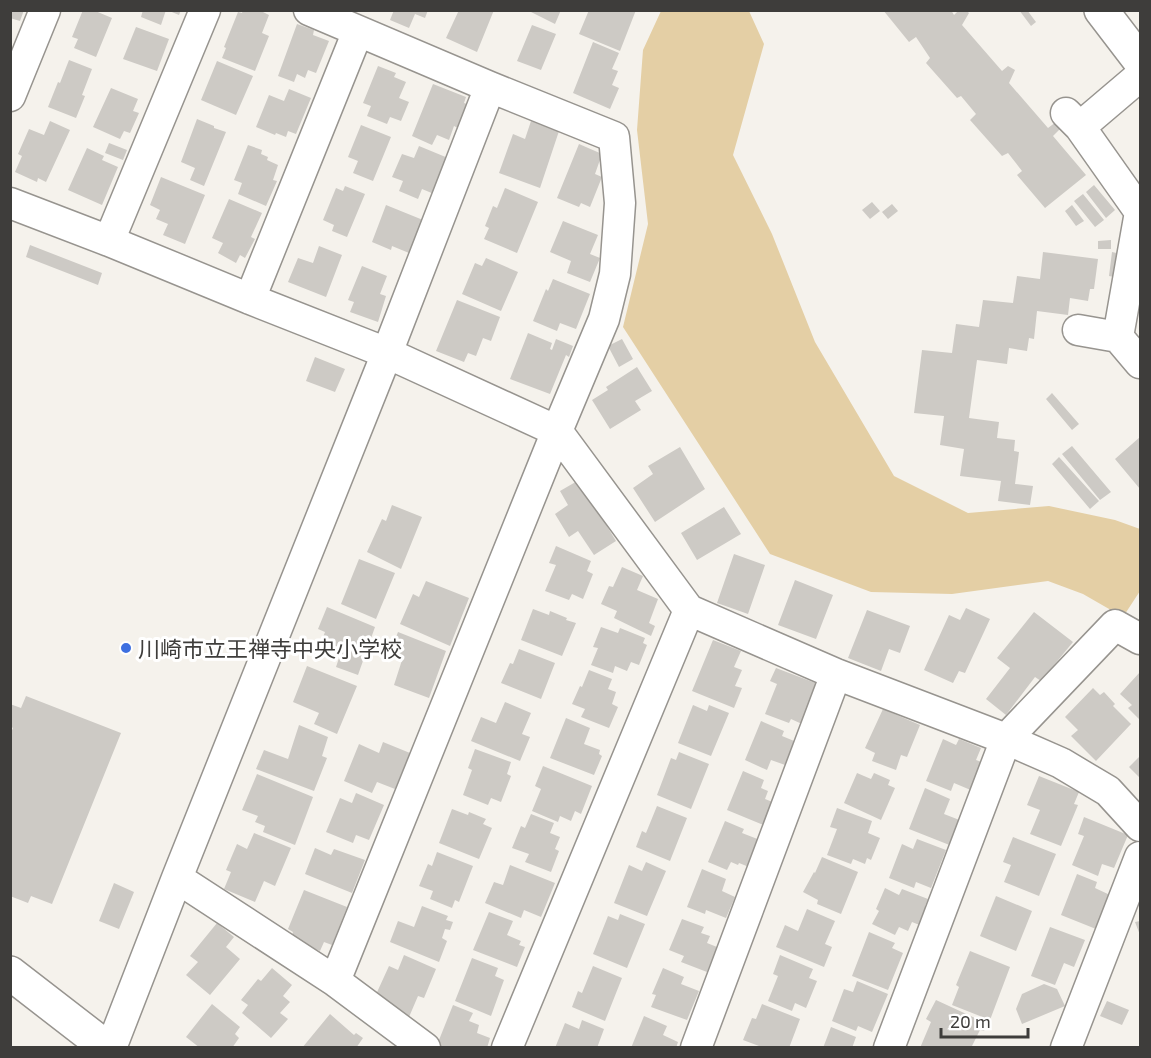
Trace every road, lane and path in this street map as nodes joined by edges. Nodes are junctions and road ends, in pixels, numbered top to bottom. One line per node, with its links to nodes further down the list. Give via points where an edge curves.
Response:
1 (45, 10): 9 (street)
2 (205, 10): 11 (street)
3 (309, 10): 5 (street)
4 (1101, 10): 6 (street)
5 (358, 31): 8 (street); 12 (street)
6 (1140, 61)
7 (1140, 76): 14 (street, via 1073,120 1140,212)
8 (490, 87): 15 (street); 17 (street, via 614,137 620,203 615,274 604,319)
9 (10, 96)
10 (10, 203): 11 (street)
11 (109, 241): 12 (street)
12 (250, 299): 15 (street)
13 (1078, 330): 14 (street)
14 (1118, 337): 16 (street)
15 (387, 353): 17 (street); 24 (street)
16 (1140, 363)
17 (557, 431): 18 (street); 26 (street)
18 (688, 610): 20 (street); 29 (street)
19 (1140, 639): 21 (street, via 1114,625)
20 (836, 674): 21 (street); 30 (street)
21 (1005, 739): 22 (street, via 1061,762 1108,791); 31 (street)
22 (1140, 826)
23 (1140, 857): 32 (street)
24 (177, 878): 26 (street); 27 (street)
25 (10, 973): 27 (street)
26 (336, 981): 28 (street)
27 (109, 1047)
28 (425, 1047)
29 (507, 1047)
30 (696, 1047)
31 (889, 1047)
32 (1066, 1047)

